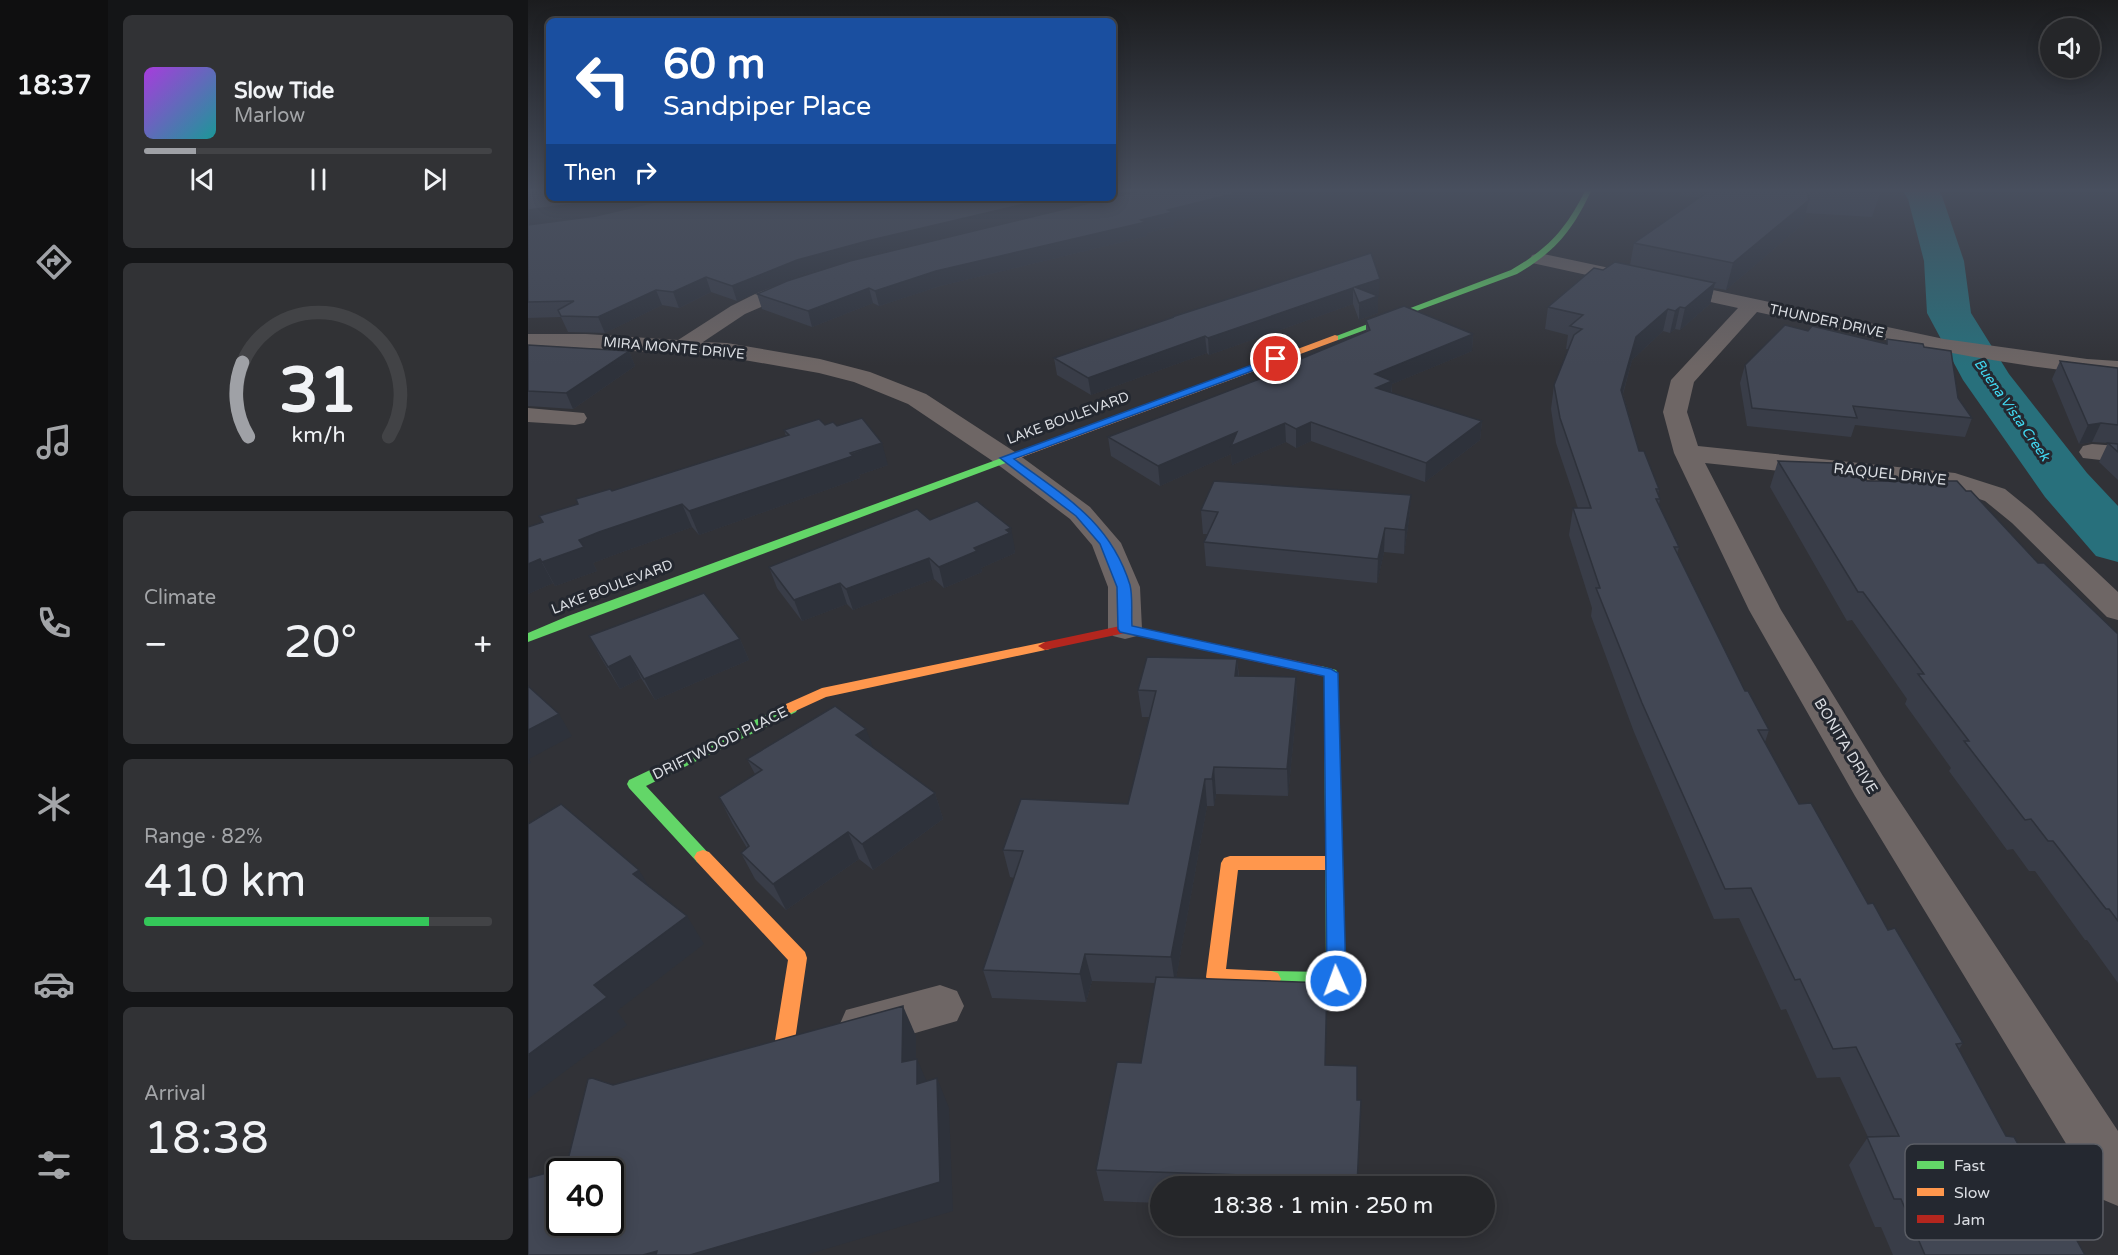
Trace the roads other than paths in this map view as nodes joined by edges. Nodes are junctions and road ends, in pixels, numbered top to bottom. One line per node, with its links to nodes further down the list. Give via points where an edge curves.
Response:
1 (1551, 250): 2 (main road, LAKE BOULEVARD)
2 (1539, 259): 4 (street, THUNDER DRIVE); 13 (main road, LAKE BOULEVARD, via 1514,272)
3 (815, 278): 6 (street, via 741,307)
4 (1752, 305): 7 (street, THUNDER DRIVE, via 1944,346); 11 (street, BONITA DRIVE, via 1683,380 1675,412)
5 (528, 342): 6 (street, MIRA MONTE DRIVE, via 586,341)
6 (682, 348): 13 (street, MIRA MONTE DRIVE, via 727,351 862,377 918,399)
7 (2118, 368)
8 (528, 415): 9 (street)
9 (575, 418)
10 (2092, 452): 12 (street)
11 (1686, 453): 14 (street, RAQUEL DRIVE, via 1912,475 1955,481 1995,495); 21 (street, BONITA DRIVE, via 1765,610 1852,757)
12 (2118, 454)
13 (1006, 458): 15 (street, MIRA MONTE DRIVE, via 1080,513 1106,543 1124,587); 16 (main road, LAKE BOULEVARD)
14 (2118, 610)
15 (1125, 629): 17 (main road, via 1331,673); 19 (main road, DRIFTWOOD PLACE, via 822,693 635,784 798,958)
16 (528, 638)
17 (1334, 863): 17 (main road, via 1230,863 1216,977 1336,981)
18 (940, 1006): 19 (street)
19 (784, 1047): 20 (street)
20 (738, 1060)
21 (2096, 1144)
22 (2103, 1155): 23 (street, BONITA DRIVE)
23 (2118, 1179)

